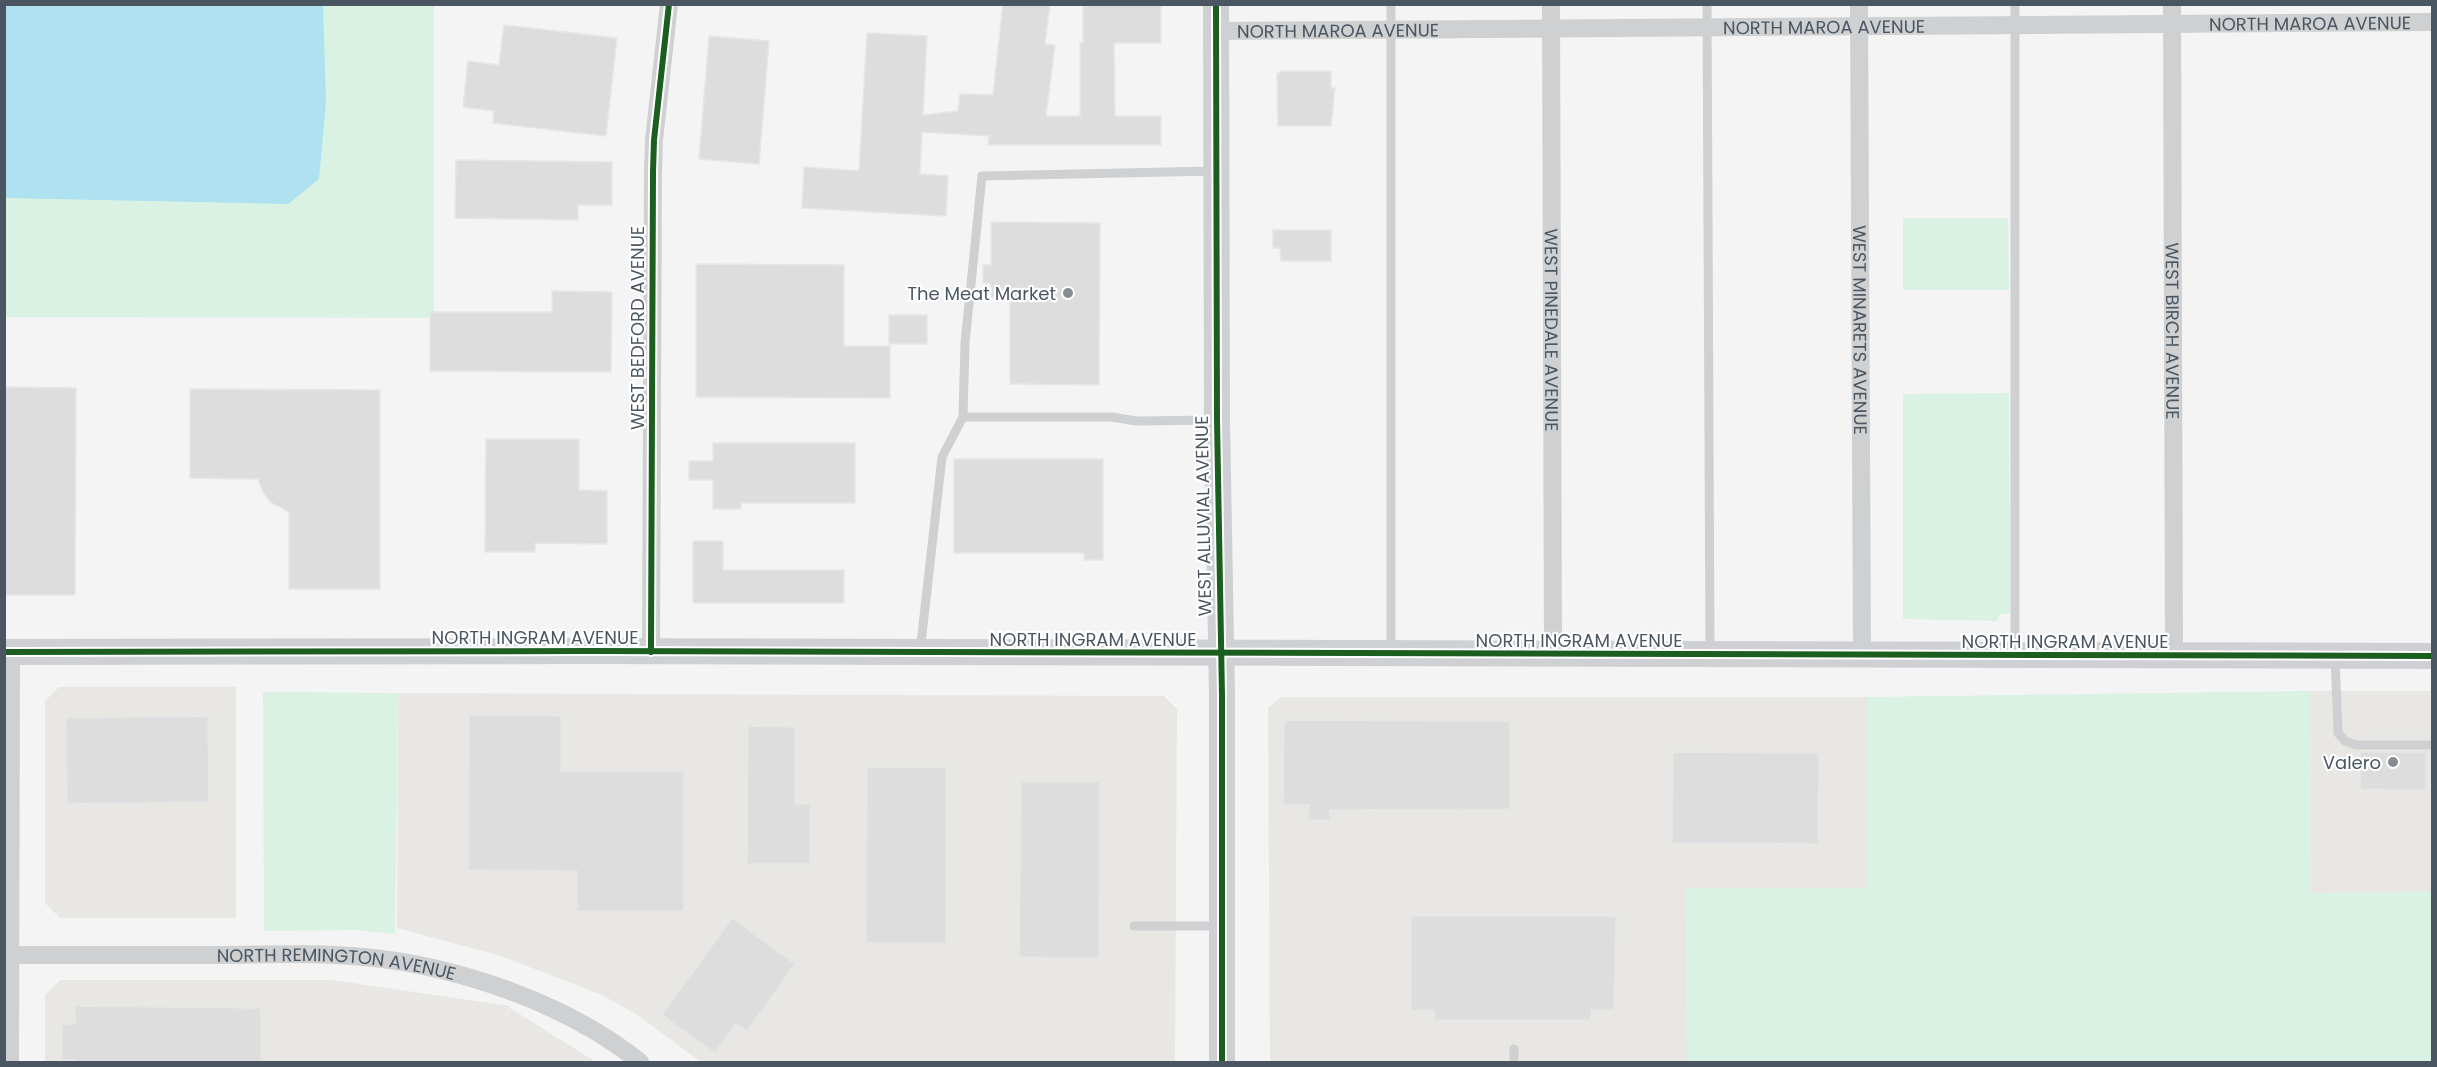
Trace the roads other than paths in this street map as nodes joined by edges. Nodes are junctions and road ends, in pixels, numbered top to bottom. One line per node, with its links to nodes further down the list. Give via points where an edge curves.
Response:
1 (669, 4): 21 (street, WEST BEDFORD AVENUE, via 653,172)
2 (1216, 4): 16 (street, WEST ALLUVIAL AVENUE)
3 (1391, 4): 15 (lane)
4 (1551, 4): 14 (street, WEST PINEDALE AVENUE)
5 (1707, 4): 13 (lane)
6 (1859, 4): 12 (street, WEST MINARETS AVENUE)
7 (2015, 4): 11 (lane)
8 (2172, 4): 10 (street, WEST BIRCH AVENUE)
9 (2433, 22): 10 (street, NORTH MAROA AVENUE)
10 (2172, 24): 11 (street, NORTH MAROA AVENUE); 30 (street, WEST BIRCH AVENUE)
11 (2015, 25): 12 (street, NORTH MAROA AVENUE); 28 (lane)
12 (1859, 26): 13 (street, NORTH MAROA AVENUE); 27 (street, WEST MINARETS AVENUE)
13 (1707, 27): 14 (street, NORTH MAROA AVENUE); 26 (lane)
14 (1551, 28): 15 (street, NORTH MAROA AVENUE); 25 (street, WEST PINEDALE AVENUE)
15 (1391, 29): 16 (street, NORTH MAROA AVENUE); 24 (lane)
16 (1216, 30): 17 (street, WEST ALLUVIAL AVENUE)
17 (1216, 171): 18 (lane, via 982,176 964,343); 19 (street, WEST ALLUVIAL AVENUE)
18 (963, 417): 19 (lane); 22 (lane, via 942,457)
19 (1217, 420): 23 (street, WEST ALLUVIAL AVENUE)
20 (8, 652): 21 (street, NORTH INGRAM AVENUE); 35 (street)
21 (651, 652): 22 (street, NORTH INGRAM AVENUE)
22 (920, 653): 23 (street, NORTH INGRAM AVENUE)
23 (1221, 655): 24 (street, NORTH INGRAM AVENUE); 34 (street, WEST ALLUVIAL AVENUE)
24 (1391, 655): 25 (street, NORTH INGRAM AVENUE)
25 (1553, 655): 26 (street, NORTH INGRAM AVENUE)
26 (1710, 655): 27 (street, NORTH INGRAM AVENUE)
27 (1862, 656): 28 (street, NORTH INGRAM AVENUE)
28 (2015, 656): 30 (street, NORTH INGRAM AVENUE)
29 (2433, 656): 31 (street, NORTH INGRAM AVENUE)
30 (2174, 657): 31 (street, NORTH INGRAM AVENUE)
31 (2335, 657): 32 (lane, via 2338,733 2345,741 2356,745)
32 (2433, 745)
33 (1134, 926): 34 (lane)
34 (1222, 926): 39 (street, WEST ALLUVIAL AVENUE)
35 (11, 955): 37 (street); 38 (street, NORTH REMINGTON AVENUE, via 330,955 404,962 523,997 597,1033)
36 (1514, 1049): 40 (lane)
37 (10, 1062)
38 (640, 1062)
39 (1222, 1062)
40 (1514, 1062)

